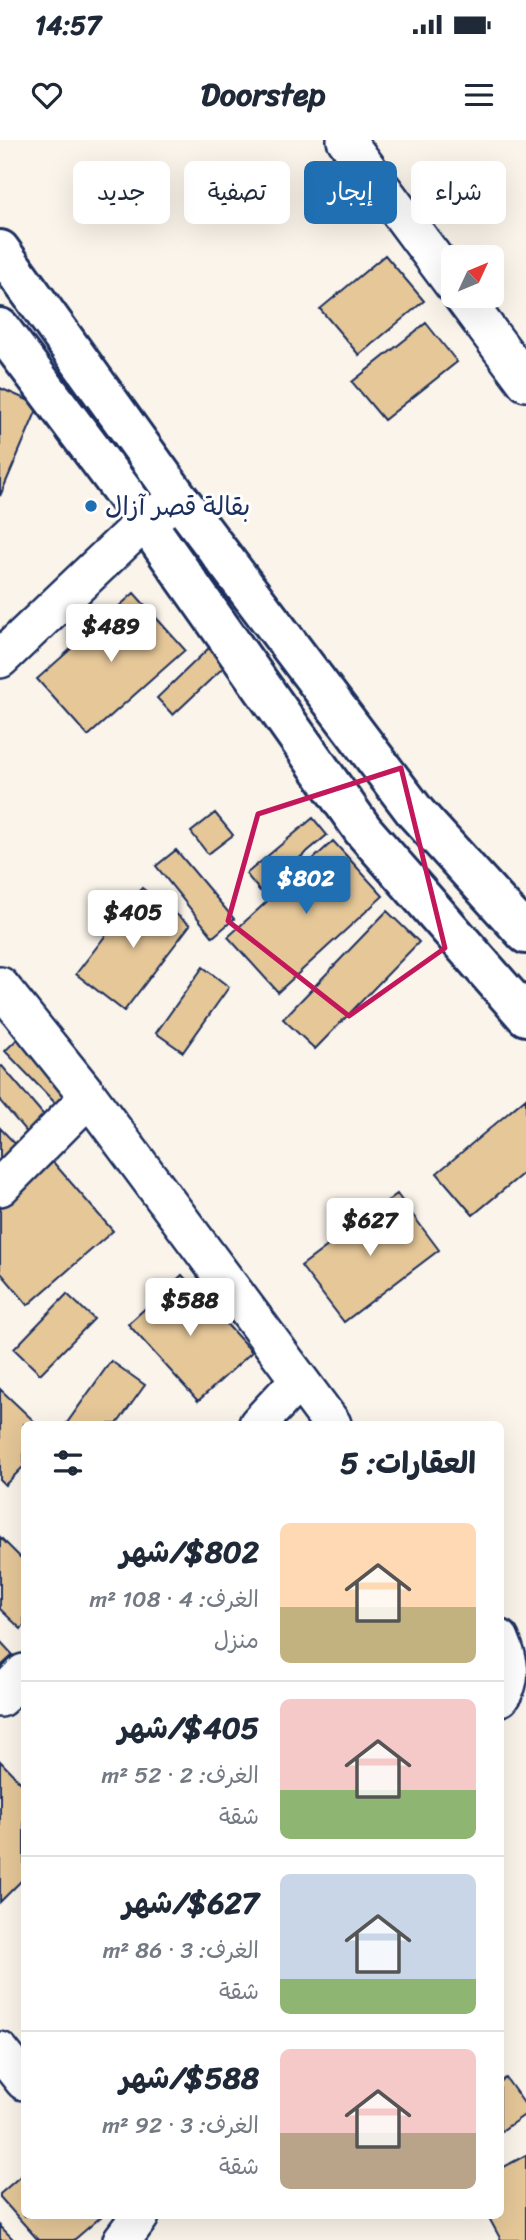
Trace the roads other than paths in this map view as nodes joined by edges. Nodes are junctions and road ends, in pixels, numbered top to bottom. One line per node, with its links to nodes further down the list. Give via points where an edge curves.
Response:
1 (346, 140): 3 (street)
2 (0, 250): 7 (street)
3 (441, 268)
4 (471, 308): 6 (street)
5 (0, 328): 8 (street)
6 (526, 382)
7 (179, 499): 8 (street); 10 (street, via 416,813)
8 (145, 521): 9 (street); 12 (street, via 363,830)
9 (0, 659)
10 (526, 934)
11 (0, 986): 13 (street)
12 (526, 1016)
13 (89, 1097): 14 (street); 15 (street)
14 (0, 1187)
15 (299, 1380): 16 (street); 17 (street)
16 (261, 1421)
17 (330, 1421)
18 (504, 1649): 20 (street, via 509,1686)
19 (21, 1676): 21 (street)
20 (504, 1693)
21 (0, 1698)
22 (0, 2051): 23 (street)
23 (21, 2077)

